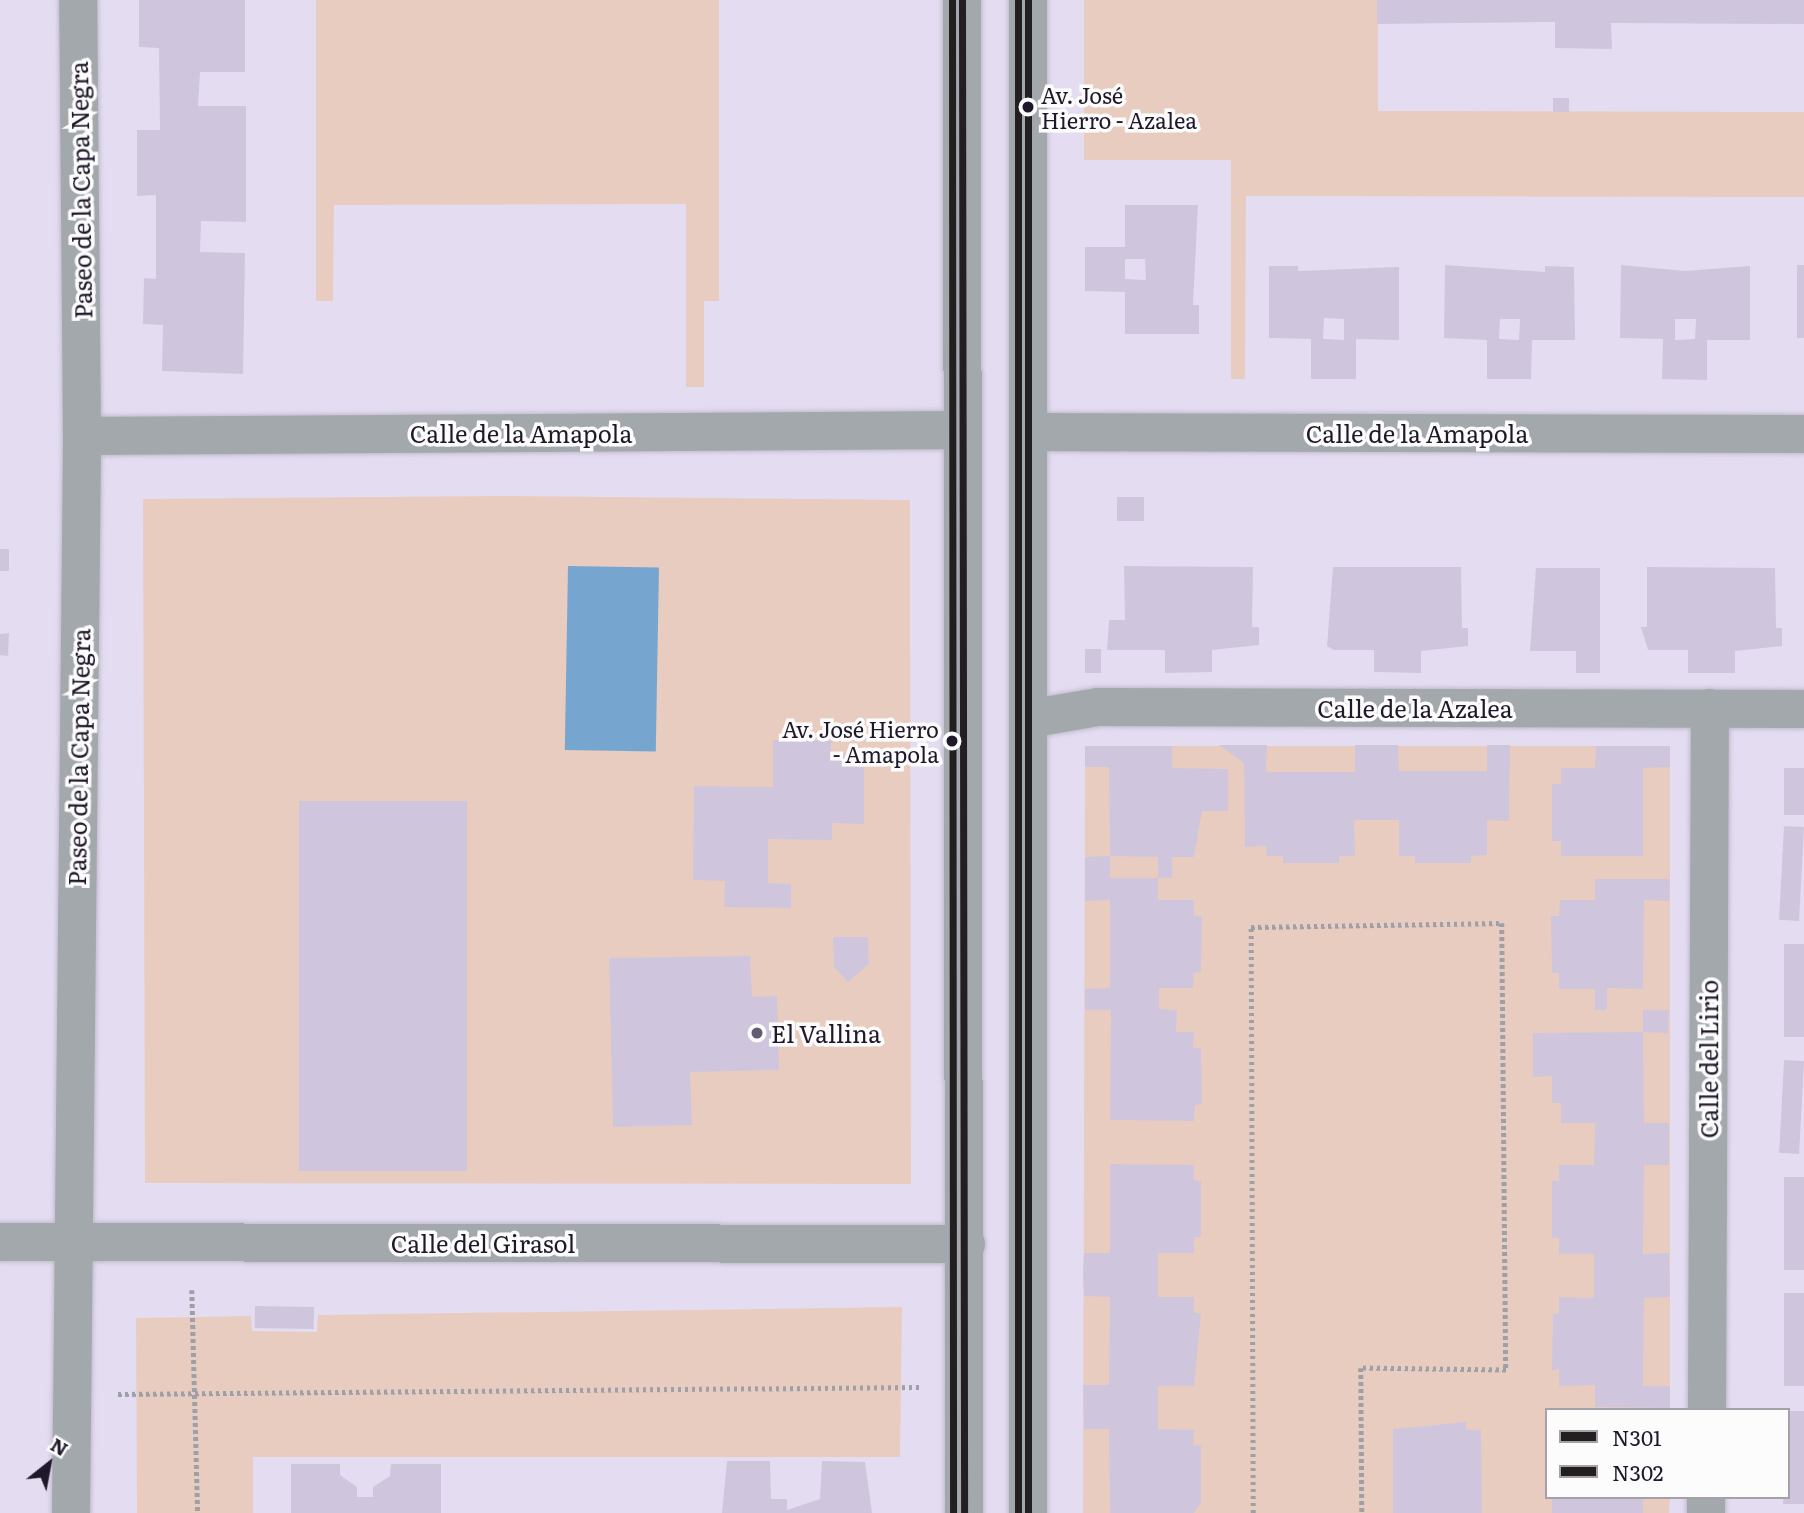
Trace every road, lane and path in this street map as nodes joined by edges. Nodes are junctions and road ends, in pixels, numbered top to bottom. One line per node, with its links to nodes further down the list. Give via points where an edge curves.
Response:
1 (78, 0): 7 (street, Paseo de la Capa Negra)
2 (962, 0): 4 (street)
3 (1028, 0): 5 (street)
4 (960, 430): 7 (street, Calle de la Amapola); 13 (street)
5 (1031, 432): 6 (street, Calle de la Amapola); 10 (street)
6 (1804, 434)
7 (82, 436): 11 (street, Paseo de la Capa Negra)
8 (1710, 708): 9 (street, Calle de la Azalea); 10 (street, Calle de la Azalea, via 1098,707); 18 (street, Calle del Lirio)
9 (1804, 709)
10 (1028, 719): 22 (street)
11 (71, 1241): 12 (street, Calle del Girasol); 13 (street, Calle del Girasol); 19 (street, Paseo de la Capa Negra)
12 (0, 1242)
13 (966, 1244): 21 (street)
14 (192, 1290): 17 (path)
15 (926, 1387): 17 (path)
16 (113, 1394): 17 (path)
17 (198, 1395): 20 (path)
18 (1707, 1408)
19 (71, 1513)
20 (198, 1513)
21 (964, 1513)
22 (1028, 1513)
23 (1253, 1513): 24 (path, via 1251,927 1502,923 1506,1370 1361,1368)
24 (1362, 1513)

